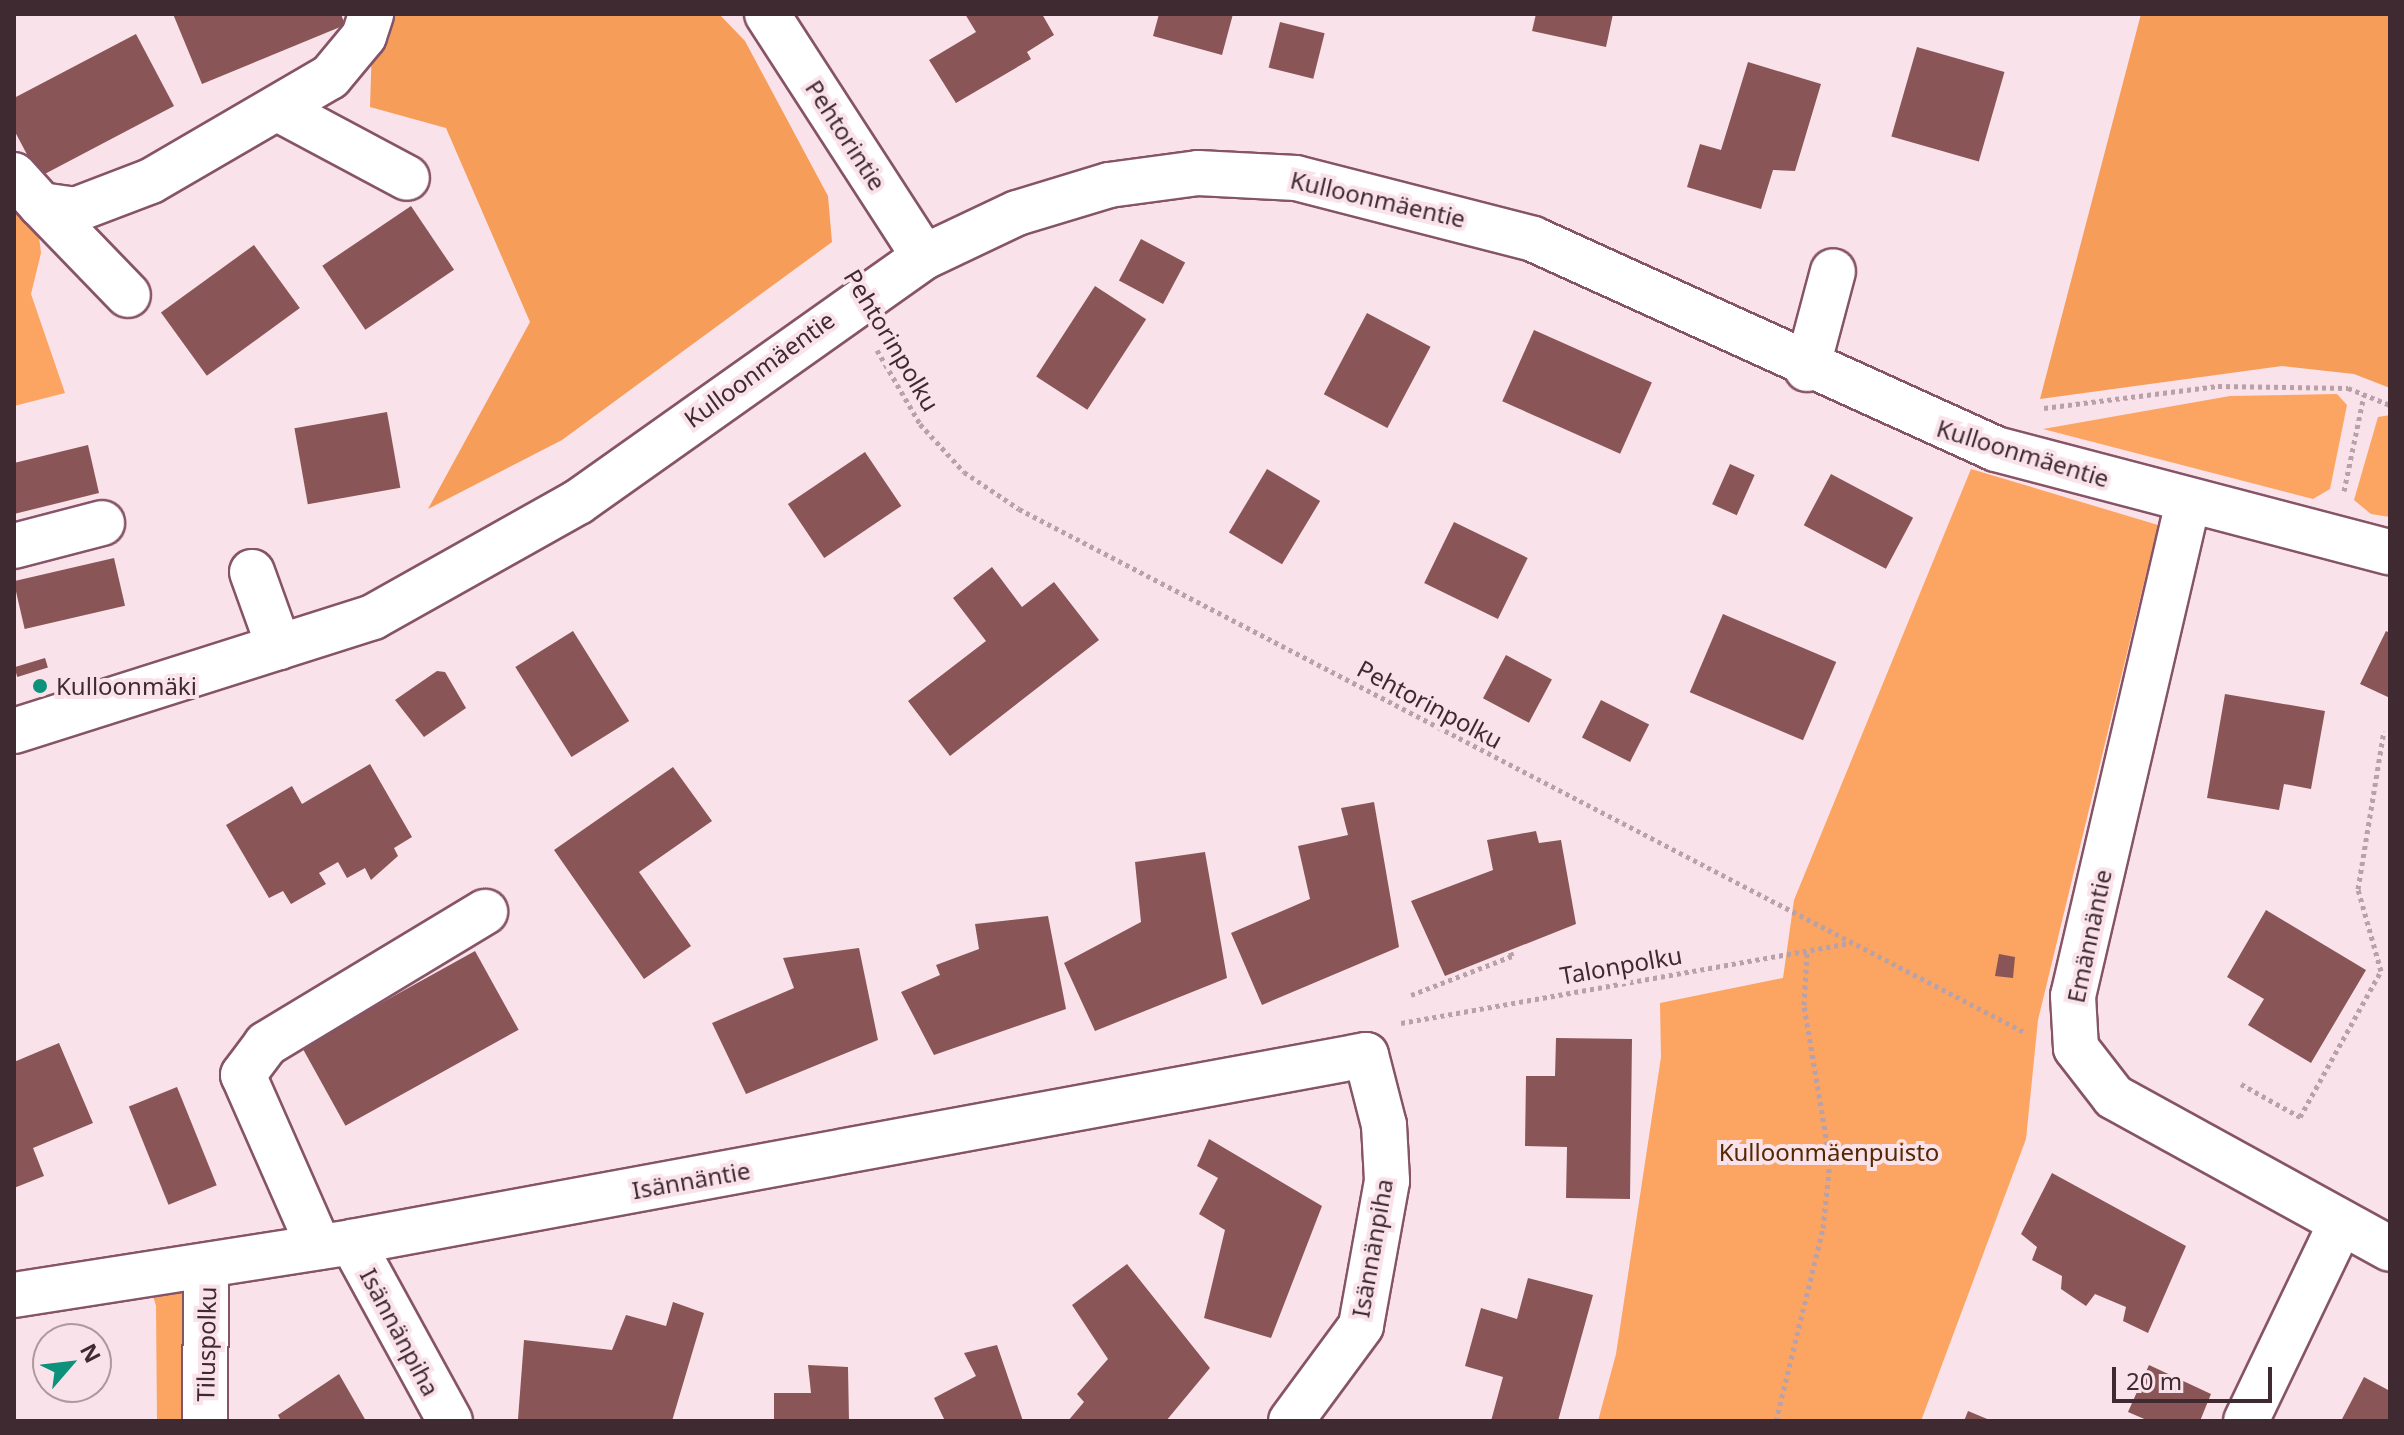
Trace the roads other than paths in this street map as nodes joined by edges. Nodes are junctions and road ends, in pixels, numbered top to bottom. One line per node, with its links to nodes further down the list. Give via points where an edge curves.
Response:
1 (371, 14): 3 (street, via 364,36 330,77)
2 (767, 14): 6 (street, Pehtorintie)
3 (278, 109): 4 (street); 5 (street, via 151,181 75,210)
4 (407, 178)
5 (28, 190): 8 (street)
6 (924, 257): 9 (street, Kulloonmäentie, via 1017,213 1109,185 1198,173 1296,178 1533,239); 15 (street, Kulloonmäentie, via 849,304 503,549 373,617)
7 (1833, 271): 9 (street)
8 (128, 295)
9 (1807, 369): 10 (street, Kulloonmäentie, via 1996,449)
10 (2188, 502): 13 (street, Kulloonmäentie); 19 (street, Emännäntie, via 2073,996 2076,1048 2114,1097)
11 (102, 523): 12 (street)
12 (14, 546)
13 (2390, 552)
14 (252, 572): 15 (street)
15 (279, 647): 16 (street, Kulloonmäentie)
16 (14, 731)
17 (485, 912): 20 (street, Isännänpiha, via 266,1044 243,1075)
18 (1366, 1055): 20 (street, Isännäntie); 26 (street, Isännänpiha, via 1384,1125 1387,1181 1361,1326)
19 (2341, 1223): 21 (street); 27 (street)
20 (336, 1244): 22 (street, Isännäntie); 25 (street, Isännänpiha)
21 (2390, 1249)
22 (206, 1266): 23 (street, Isännäntie); 24 (street, Tiluspolku)
23 (14, 1295)
24 (205, 1421)
25 (450, 1421)
26 (1291, 1421)
27 (2246, 1421)

